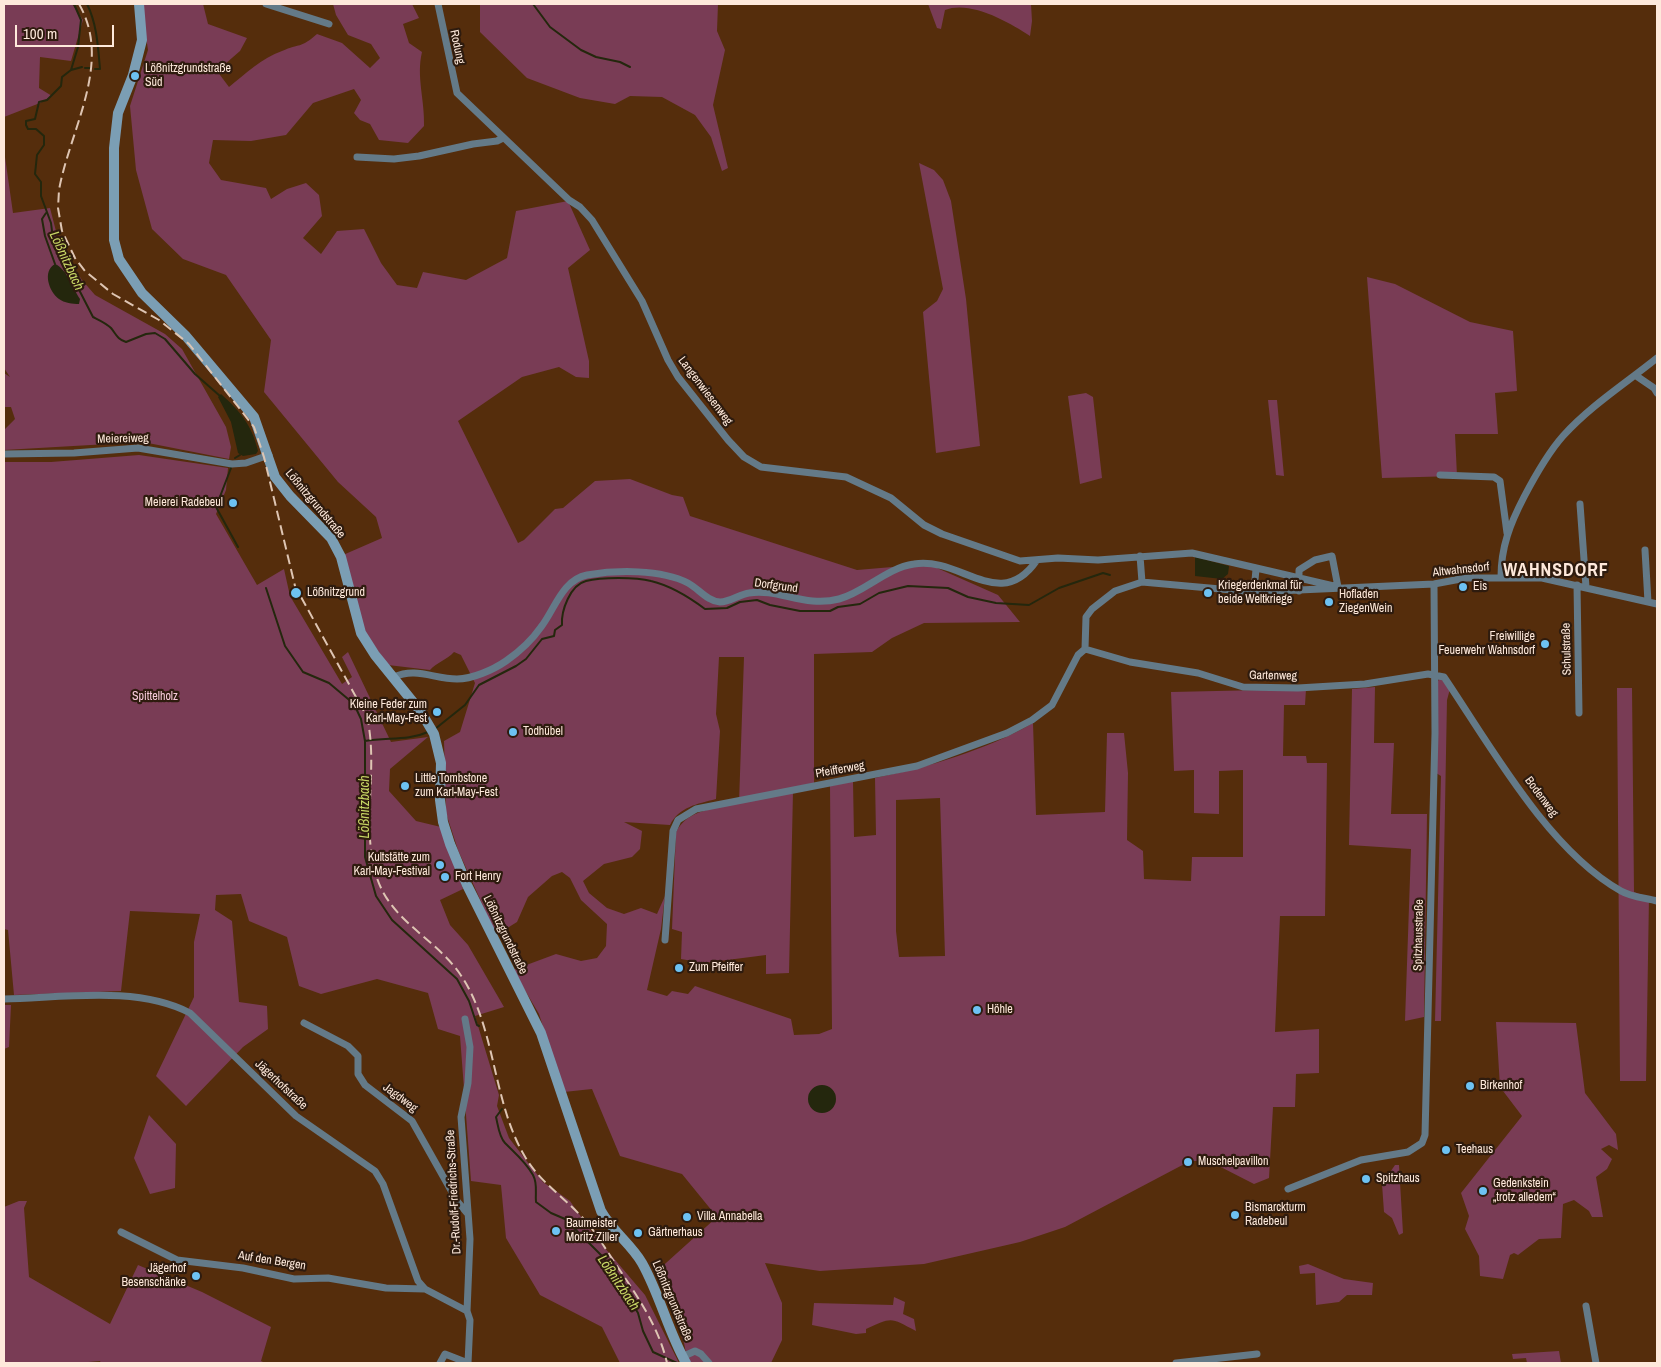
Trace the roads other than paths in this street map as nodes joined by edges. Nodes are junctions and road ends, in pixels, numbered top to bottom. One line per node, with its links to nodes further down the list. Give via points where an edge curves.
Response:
1 (139, 4): 12 (street, Lößnitzgrundstraße, via 141,48 115,128 116,250 127,274 142,293 186,335 254,417)
2 (266, 4): 4 (street)
3 (438, 4): 5 (street, Rodung)
4 (329, 24)
5 (457, 93): 6 (street, Langenwiesenweg)
6 (503, 138): 7 (street, via 419,156 394,159); 18 (street, Langenwiesenweg, via 592,220 642,301 678,376 744,457 761,467 776,470 846,477 890,498 924,525 942,534 1012,559)
7 (356, 157)
8 (1657, 358): 9 (street)
9 (1635, 375): 10 (street); 15 (street, via 1585,416 1555,447 1530,485)
10 (1657, 393)
11 (4, 454): 12 (street, Meiereiweg, via 138,448 232,464)
12 (269, 455): 33 (street, Lößnitzgrundstraße, via 280,485 331,538 346,569 361,633)
13 (1440, 475): 15 (street, via 1494,477 1500,481)
14 (1580, 504): 25 (street)
15 (1507, 533): 20 (street, via 1501,557)
16 (1645, 550): 29 (street)
17 (1140, 556): 18 (street, Altwahnsdorf); 19 (street, Altwahnsdorf, via 1192,552); 22 (street)
18 (1037, 560): 33 (street, Dorfgrund, via 1027,574 1007,584 985,582 937,565 913,564 857,592 822,602 749,593 721,602 710,599 688,583 664,575 637,572 586,576 573,581 565,589 541,628 494,669 458,679 415,672)
19 (1256, 569): 21 (street, Altwahnsdorf); 28 (street)
20 (1501, 577): 23 (street, Altwahnsdorf, via 1466,578); 24 (street, Altwahnsdorf, via 1542,578)
21 (1300, 578): 26 (street, Altwahnsdorf); 26 (street, via 1299,570 1303,567 1332,556); 27 (street)
22 (1142, 582): 28 (street, Altwahnsdorf); 31 (street, via 1115,592 1092,609 1086,617)
23 (1434, 584): 26 (street, Altwahnsdorf); 32 (street, Spitzhausstraße)
24 (1577, 585): 25 (street, Altwahnsdorf); 34 (street, Schulstraße)
25 (1586, 587): 29 (street, Altwahnsdorf)
26 (1338, 588): 27 (street, Altwahnsdorf)
27 (1299, 591): 28 (street, Altwahnsdorf)
28 (1254, 592)
29 (1648, 602): 30 (street, Altwahnsdorf)
30 (1657, 604)
31 (1085, 649): 32 (street, Gartenweg, via 1130,662 1198,672 1242,687 1365,684); 36 (street, Pfeifferweg, via 1078,655 1052,705 1008,733 917,766 729,802 685,814 673,831)
32 (1436, 674): 35 (street, Bodenweg, via 1444,677 1505,768 1564,844 1592,871 1622,892); 40 (street, Spitzhausstraße, via 1425,1135 1422,1142 1408,1152 1361,1160)
33 (394, 677): 47 (street, Lößnitzgrundstraße, via 432,730 441,763 440,800 450,844 466,885 541,1033 601,1211 641,1261)
34 (1579, 713)
35 (1657, 902)
36 (665, 940)
37 (4, 999): 43 (street, Jägerhofstraße, via 127,997 169,1004 190,1013 296,1116 375,1171 383,1184 412,1268)
38 (465, 1019): 41 (street, Dr.-Rudolf-Friedrichs-Straße, via 470,1047 468,1083 461,1117)
39 (304, 1023): 41 (street, Jagdweg, via 348,1046 358,1056 358,1074 365,1085 412,1121)
40 (1288, 1189)
41 (468, 1213): 45 (street, Dr.-Rudolf-Friedrichs-Straße)
42 (121, 1232): 43 (street, Auf den Bergen, via 177,1260 243,1268 294,1279 328,1278 386,1288)
43 (425, 1289): 45 (street)
44 (1586, 1306): 52 (street)
45 (467, 1311): 49 (street, Dr.-Rudolf-Friedrichs-Straße, via 470,1320)
46 (1256, 1354): 51 (street)
47 (684, 1360): 50 (street, Lößnitzgrundstraße, via 695,1351)
48 (440, 1363): 49 (street, via 445,1354)
49 (468, 1363)
50 (709, 1363)
51 (1176, 1363)
52 (1596, 1363)

